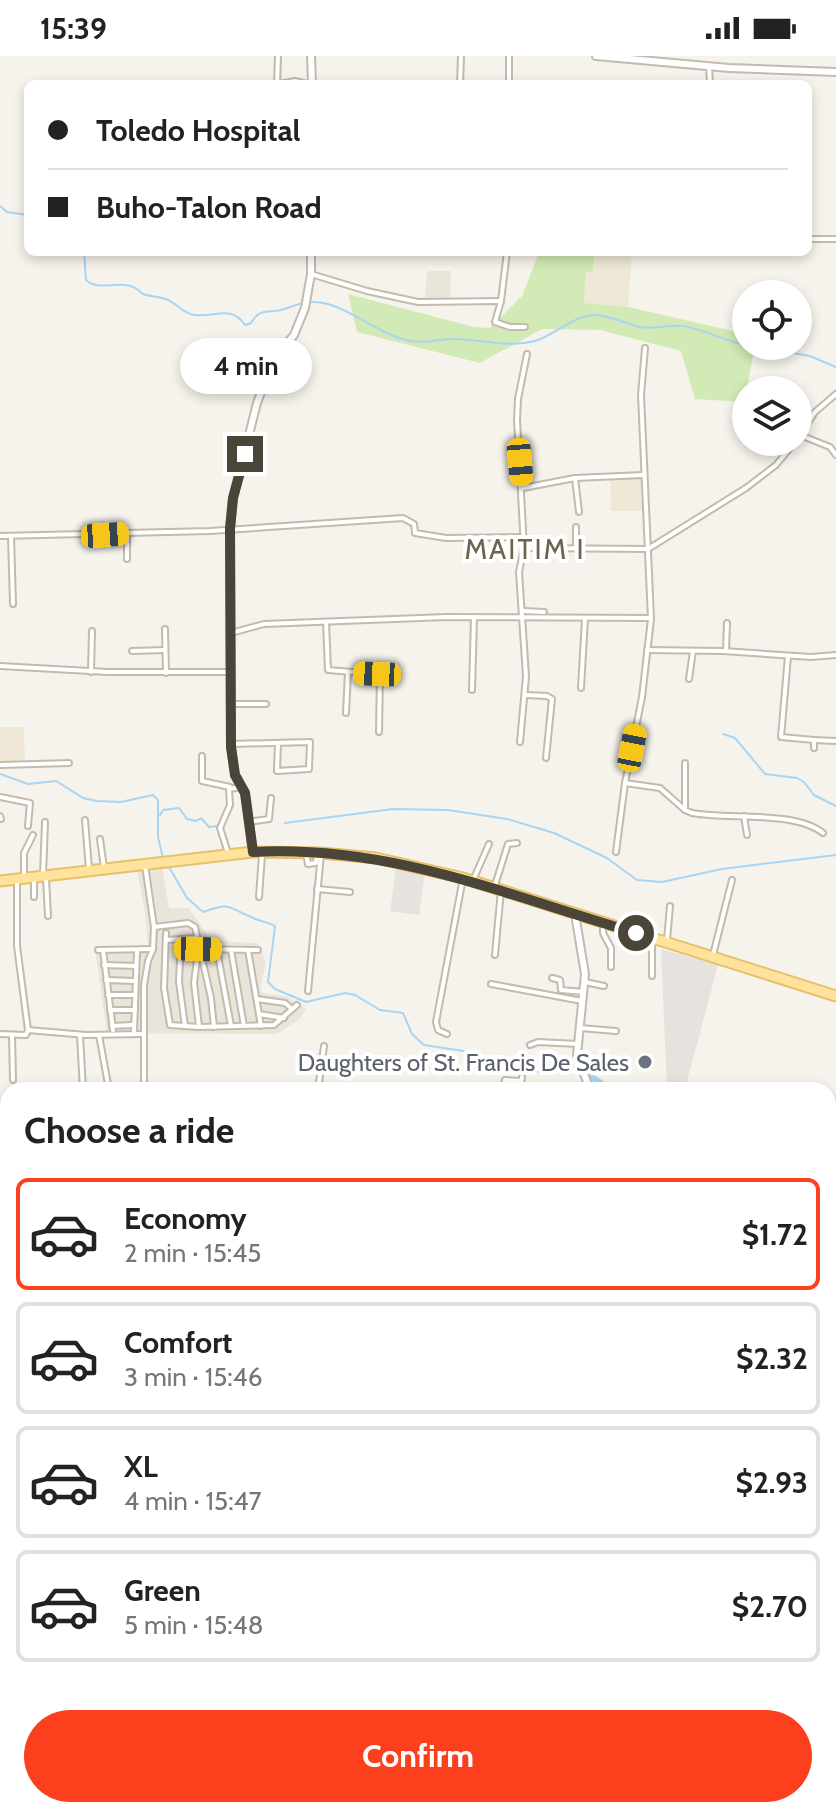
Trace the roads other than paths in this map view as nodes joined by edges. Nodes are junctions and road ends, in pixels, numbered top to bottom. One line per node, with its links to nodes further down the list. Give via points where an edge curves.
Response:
1 (278, 56): 9 (street)
2 (311, 56): 10 (street)
3 (461, 56): 11 (street)
4 (509, 56): 12 (street)
5 (596, 56): 6 (street)
6 (679, 59): 7 (street)
7 (709, 66): 8 (street); 13 (street)
8 (836, 72)
9 (278, 80)
10 (310, 80)
11 (460, 80)
12 (509, 80)
13 (710, 80)
14 (812, 239): 15 (street)
15 (836, 239)
16 (311, 256): 18 (street)
17 (507, 256): 19 (street)
18 (311, 274): 19 (street, via 413,302); 33 (street, via 294,335 273,360 257,403)
19 (501, 301): 20 (street, via 495,322)
20 (525, 327)
21 (645, 348): 28 (street)
22 (527, 354): 30 (street, via 517,420)
23 (836, 394): 24 (street)
24 (812, 417)
25 (812, 442): 26 (street)
26 (836, 454)
27 (783, 456): 40 (street, via 746,488)
28 (643, 475): 29 (street); 40 (street)
29 (575, 478): 30 (street); 31 (street)
30 (523, 488): 37 (street)
31 (579, 512)
32 (576, 527): 39 (street)
33 (230, 529): 34 (street); 37 (street, via 403,518 414,524 415,533 446,538); 52 (street)
34 (127, 533): 36 (street); 41 (street)
35 (0, 536): 36 (street)
36 (11, 536): 42 (street)
37 (524, 537): 38 (street)
38 (524, 548): 39 (street); 44 (street, via 519,572)
39 (576, 548): 40 (street)
40 (648, 549): 47 (street)
41 (127, 559)
42 (13, 604)
43 (544, 612): 44 (street)
44 (523, 614): 45 (street); 46 (street, via 535,619); 68 (street)
45 (474, 617): 48 (street); 67 (street)
46 (585, 618): 47 (street); 66 (street)
47 (651, 619): 54 (street)
48 (326, 621): 52 (street, via 264,624); 63 (street, via 328,670)
49 (727, 623): 57 (street)
50 (165, 629): 53 (street)
51 (92, 631): 61 (street)
52 (231, 633): 62 (street)
53 (165, 650): 55 (street); 64 (street)
54 (647, 650): 56 (street); 84 (street)
55 (132, 651)
56 (693, 651): 57 (street); 65 (street)
57 (726, 651): 59 (street)
58 (836, 655): 59 (street)
59 (788, 656): 73 (street, via 781,737)
60 (0, 666): 61 (street)
61 (91, 672): 64 (street)
62 (231, 672): 64 (street); 69 (street)
63 (348, 672): 71 (street); 72 (street, via 380,676)
64 (166, 673)
65 (689, 679)
66 (581, 688)
67 (472, 690)
68 (525, 695): 75 (street); 80 (street, via 551,696)
69 (231, 704): 70 (street); 77 (street)
70 (266, 704)
71 (346, 713)
72 (379, 732)
73 (814, 740): 74 (street); 78 (street)
74 (836, 741)
75 (520, 742)
76 (278, 743): 76 (street, via 310,742 309,769 277,771); 77 (street)
77 (231, 744): 85 (street)
78 (814, 748)
79 (202, 756): 86 (street, via 202,781)
80 (546, 758)
81 (69, 763): 83 (street)
82 (685, 763): 89 (street)
83 (0, 765)
84 (625, 783): 89 (street, via 660,788); 101 (street)
85 (242, 787): 86 (street); 93 (street)
86 (231, 788): 104 (street, via 220,828)
87 (0, 797): 94 (street, via 30,803)
88 (271, 798): 93 (street, via 269,819)
89 (685, 810): 90 (street)
90 (744, 816): 95 (street, via 795,822); 97 (street)
91 (85, 820): 108 (street)
92 (45, 822): 109 (street)
93 (248, 822): 103 (street)
94 (28, 826)
95 (823, 833)
96 (33, 835): 109 (street, via 23,857)
97 (747, 835)
98 (100, 839): 107 (street)
99 (517, 843): 114 (street, via 508,844)
100 (489, 844): 110 (street)
101 (616, 852)
102 (319, 853): 103 (main road); 110 (main road, via 376,858); 113 (street)
103 (257, 854): 104 (main road); 105 (main road); 117 (street)
104 (229, 855): 105 (main road)
105 (203, 859): 106 (main road)
106 (145, 865): 107 (main road); 122 (street)
107 (104, 870): 108 (main road)
108 (89, 872): 109 (main road)
109 (33, 877): 112 (main road); 116 (street); 120 (street); 166 (street, via 17,946)
110 (468, 880): 114 (main road); 170 (street, via 436,1022)
111 (732, 880): 137 (street)
112 (0, 881)
113 (317, 889): 115 (street); 148 (street)
114 (498, 889): 119 (main road); 136 (street)
115 (350, 892)
116 (34, 897)
117 (259, 897)
118 (670, 906): 128 (street)
119 (575, 914): 121 (main road); 145 (street)
120 (48, 916)
121 (603, 923): 125 (main road); 140 (street)
122 (154, 924): 124 (street, via 191,924); 135 (street)
123 (166, 933): 127 (street)
124 (197, 938): 126 (street); 129 (street)
125 (652, 938): 128 (main road); 141 (street)
126 (181, 939): 127 (street); 159 (street)
127 (166, 940): 159 (street, via 168,1022)
128 (666, 942): 137 (main road)
129 (198, 949): 130 (street); 163 (street, via 194,983); 164 (street)
130 (217, 950): 131 (street); 160 (street)
131 (231, 950): 132 (street); 161 (street)
132 (248, 950): 133 (street); 153 (street)
133 (258, 950)
134 (137, 951): 135 (street); 138 (street, via 100,950); 139 (street)
135 (152, 951): 169 (street, via 145,973)
136 (495, 955)
137 (712, 957): 152 (main road)
138 (104, 965): 139 (street); 143 (street)
139 (136, 966): 144 (street)
140 (611, 967)
141 (652, 976)
142 (552, 978): 149 (street, via 560,980 561,990)
143 (106, 980): 144 (street); 150 (street)
144 (135, 981): 151 (street)
145 (585, 982): 147 (street); 149 (street)
146 (491, 984): 154 (street)
147 (604, 986)
148 (308, 991)
149 (584, 992): 154 (street)
150 (108, 995): 151 (street); 155 (street)
151 (135, 995): 156 (street)
152 (836, 996)
153 (257, 999): 157 (street); 158 (street, via 295,1007)
154 (583, 1001): 165 (street)
155 (110, 1010): 156 (street); 156 (street, via 112,1028 134,1028)
156 (135, 1010)
157 (259, 1014): 158 (street); 162 (street)
158 (285, 1018): 162 (street)
159 (185, 1026): 163 (street)
160 (231, 1026): 161 (street); 164 (street)
161 (244, 1026): 162 (street)
162 (261, 1026)
163 (199, 1027): 164 (street)
164 (214, 1027)
165 (580, 1028): 167 (street); 174 (street)
166 (28, 1030): 171 (street, via 26,1035); 172 (street)
167 (616, 1031)
168 (0, 1034): 171 (street)
169 (143, 1034): 173 (street); 180 (street)
170 (447, 1034)
171 (12, 1035): 177 (street)
172 (80, 1035): 173 (street); 178 (street)
173 (99, 1035): 179 (street)
174 (578, 1044): 175 (street); 184 (street)
175 (530, 1045)
176 (324, 1046): 181 (street)
177 (13, 1080)
178 (83, 1082)
179 (108, 1082)
180 (144, 1082)
181 (319, 1082)
182 (504, 1082): 183 (street)
183 (521, 1082)
184 (588, 1082)

